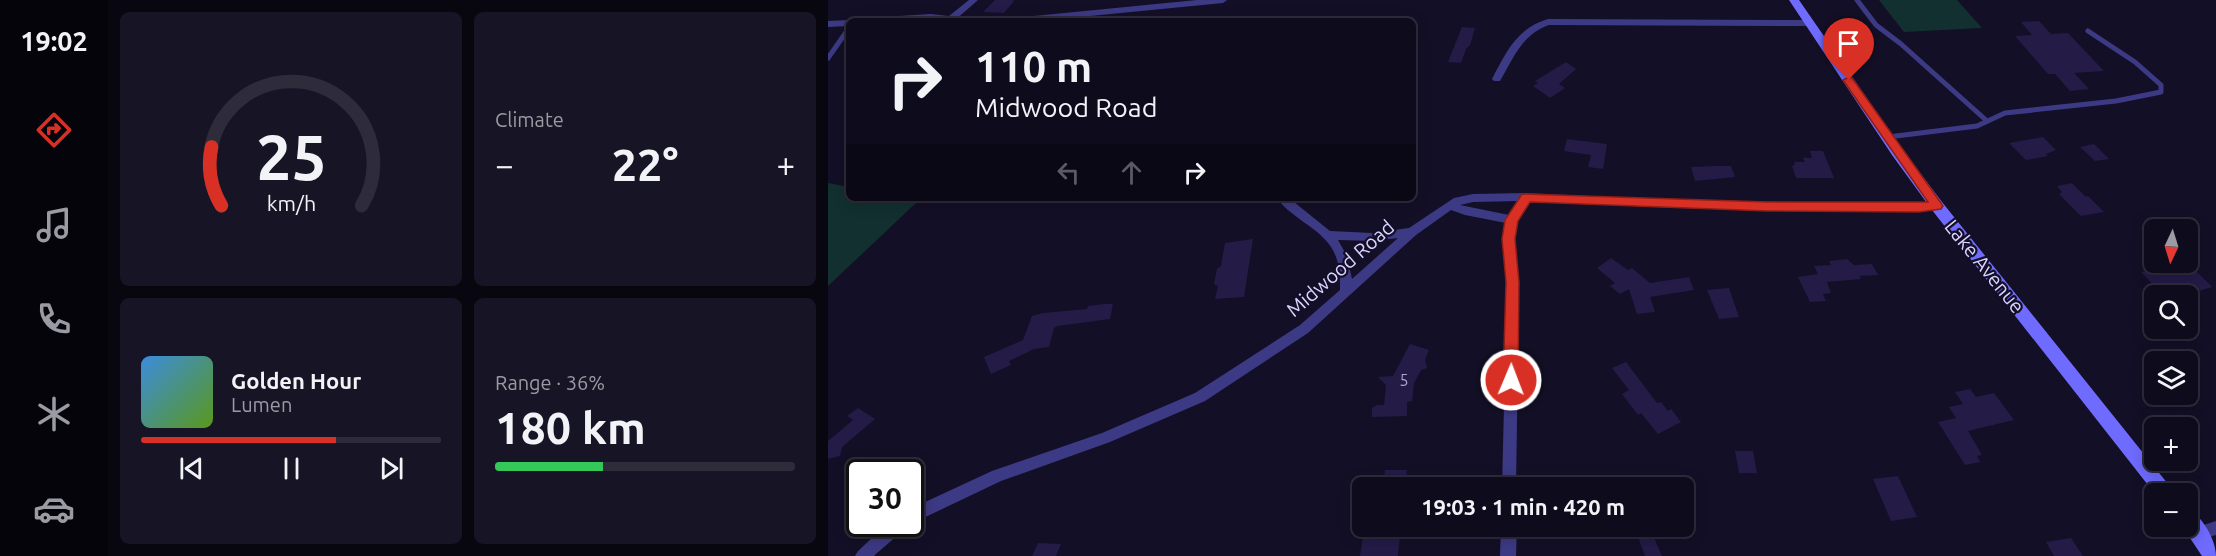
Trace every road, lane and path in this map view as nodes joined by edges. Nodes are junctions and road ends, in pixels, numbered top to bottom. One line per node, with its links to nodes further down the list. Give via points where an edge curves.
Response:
1 (974, 0): 9 (street)
2 (1121, 0): 6 (street)
3 (1794, 0): 12 (main road, Lake Avenue)
4 (1857, 0): 18 (lane, via 1886,35)
5 (1219, 1): 6 (street)
6 (1113, 11): 10 (street)
7 (915, 18): 8 (street)
8 (941, 18)
9 (952, 18)
10 (1043, 18)
11 (846, 23): 13 (street)
12 (1810, 23): 17 (street, via 1548,22 1517,40); 19 (main road, Lake Avenue)
13 (828, 24)
14 (2088, 31): 18 (lane, via 2147,72 2161,85 2161,92 2005,113)
15 (846, 32): 16 (lane)
16 (828, 58)
17 (1497, 79)
18 (1987, 121): 19 (lane, via 1977,126)
19 (1887, 138): 23 (main road, Lake Avenue)
20 (1527, 197): 22 (street, Midwood Road, via 1473,198); 23 (street, Midwood Road, via 1768,207); 24 (street)
21 (1285, 201): 26 (street)
22 (1450, 205): 24 (street); 25 (street, Midwood Road)
23 (1937, 206): 29 (main road, Lake Avenue)
24 (1512, 220): 28 (street)
25 (1412, 232): 26 (street, via 1372,237); 27 (street, Midwood Road)
26 (1330, 235): 27 (street, via 1344,260)
27 (1346, 291): 30 (street, Midwood Road, via 1304,329 1200,397 1105,438 997,476)
28 (1509, 477)
29 (2158, 483)
30 (924, 510)
31 (2208, 531): 36 (main road)
32 (882, 537): 34 (street)
33 (1509, 537): 35 (street)
34 (862, 556)
35 (1508, 556)
36 (2213, 556)

